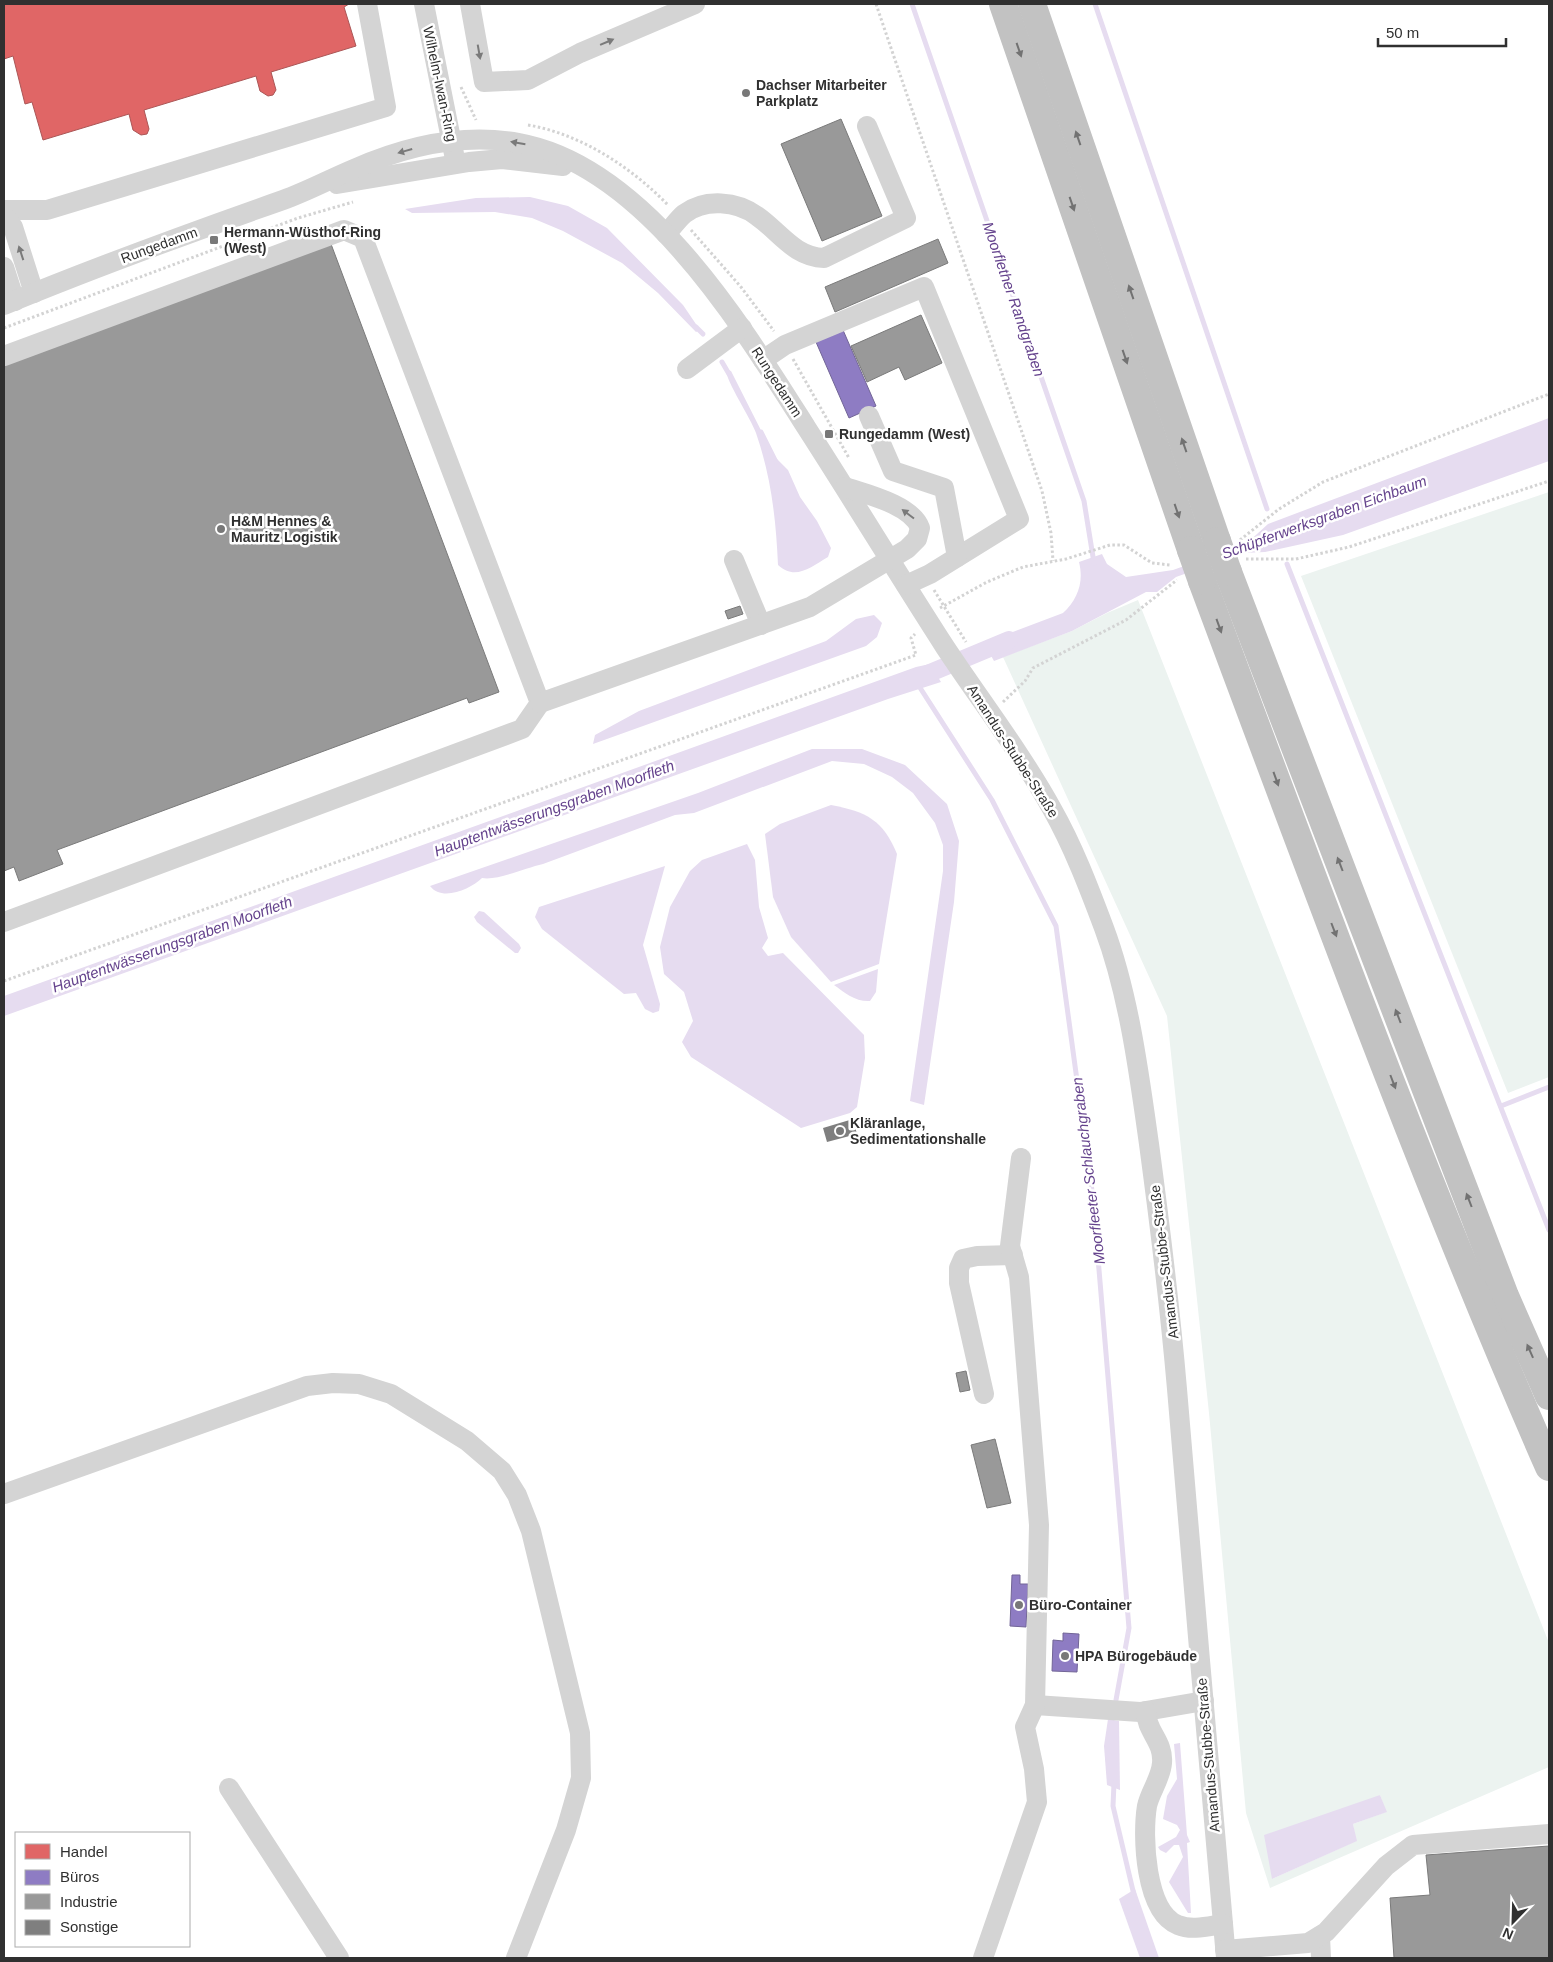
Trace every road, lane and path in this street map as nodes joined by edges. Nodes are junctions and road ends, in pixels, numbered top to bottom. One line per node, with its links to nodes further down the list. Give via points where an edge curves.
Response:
1 (367, 4): 18 (street, via 386,107 47,210)
2 (424, 4): 13 (street, Wilhelm-Iwan-Ring)
3 (470, 4): 4 (street, one-way to 4, via 484,82 528,80 580,53)
4 (695, 4)
5 (876, 4): 41 (path, via 1042,491)
6 (1003, 4): 38 (highway, one-way to 38)
7 (1032, 4): 36 (highway, one-way to 7)
8 (460, 81): 9 (path)
9 (476, 120): 10 (path); 13 (path)
10 (484, 121)
11 (524, 124): 20 (path, via 575,140 621,164)
12 (867, 126): 20 (street, via 906,218 824,258 811,258 757,216 736,205 715,203)
13 (451, 132): 14 (street, Wilhelm-Iwan-Ring); 15 (street, Rungedamm, one-way to 13, via 568,158 542,148); 16 (street, Rungedamm, one-way to 16, via 356,168)
14 (456, 164): 15 (street, Rungedamm, via 502,159 530,161); 16 (street, Rungedamm)
15 (594, 175): 21 (street, Rungedamm, via 638,205)
16 (316, 188): 23 (street, Rungedamm)
17 (357, 201): 25 (path, via 298,218)
18 (4, 210)
19 (4, 216): 23 (street, one-way to 19, via 13,227)
20 (680, 218): 21 (street); 27 (path, via 741,287)
21 (666, 234): 26 (street, Rungedamm)
22 (4, 267): 24 (street)
23 (34, 293): 24 (street, Rungedamm)
24 (9, 303)
25 (4, 328)
26 (742, 328): 29 (street, Rungedamm); 30 (street)
27 (785, 345): 29 (street); 33 (path); 37 (street, via 924,287 1019,520)
28 (4, 356): 50 (street, via 344,230 363,238)
29 (763, 360): 35 (street, Rungedamm)
30 (688, 369)
31 (1549, 394): 36 (path, via 1323,482)
32 (869, 416): 37 (street, via 893,471 944,488)
33 (852, 464)
34 (1549, 481): 42 (path, via 1349,547 1296,560)
35 (845, 487): 39 (street, Rungedamm); 39 (street, one-way to 35, via 914,542 920,531 917,521 900,508)
36 (1229, 540): 42 (highway, bridge)
37 (957, 557): 43 (street)
38 (1181, 557): 41 (path, via 1152,562 1119,544); 44 (highway, bridge)
39 (889, 558): 45 (street, Rungedamm); 48 (street, via 810,607)
40 (734, 560): 48 (street)
41 (1053, 561): 46 (path, via 1023,567)
42 (1237, 565): 57 (highway, one-way to 42, via 1502,1287)
43 (925, 576): 45 (street); 46 (path)
44 (1190, 580): 51 (path, via 1126,620 1033,668 1004,702); 58 (highway, one-way to 58, via 1287,807 1476,1299)
45 (906, 585): 47 (street, Rungedamm)
46 (943, 606): 47 (path); 49 (path)
47 (926, 618): 51 (street, Amandus-Stubbe-Straße); 53 (path, via 912,638 916,655)
48 (761, 625): 50 (street)
49 (964, 640)
50 (540, 703): 52 (street, via 522,729)
51 (985, 707): 60 (street, Amandus-Stubbe-Straße, via 1052,810 1080,867 1107,935 1135,1048 1168,1280)
52 (4, 922)
53 (4, 982)
54 (1021, 1158): 55 (street, via 1010,1246)
55 (1013, 1255): 56 (street, via 963,1259 959,1268 959,1283); 61 (street, via 1019,1277 1040,1525)
56 (984, 1394)
57 (1549, 1396)
58 (1549, 1467)
59 (4, 1494): 69 (street, via 307,1386 333,1383 359,1384 391,1394 467,1441 502,1471 518,1495 531,1530 580,1733 581,1778 569,1822)
60 (1204, 1701): 62 (street); 65 (street, Amandus-Stubbe-Straße)
61 (1035, 1705): 62 (street); 70 (street, via 1025,1727 1037,1802)
62 (1140, 1711): 65 (street, via 1162,1754 1162,1766 1148,1806 1145,1834 1151,1887 1157,1903 1176,1925 1188,1928)
63 (229, 1788): 68 (street)
64 (1549, 1834): 66 (street, via 1413,1845 1386,1866)
65 (1223, 1924): 67 (street, Amandus-Stubbe-Straße)
66 (1320, 1936): 67 (street, via 1308,1943); 71 (street)
67 (1226, 1954)
68 (339, 1958)
69 (516, 1958)
70 (983, 1958)
71 (1321, 1958)

